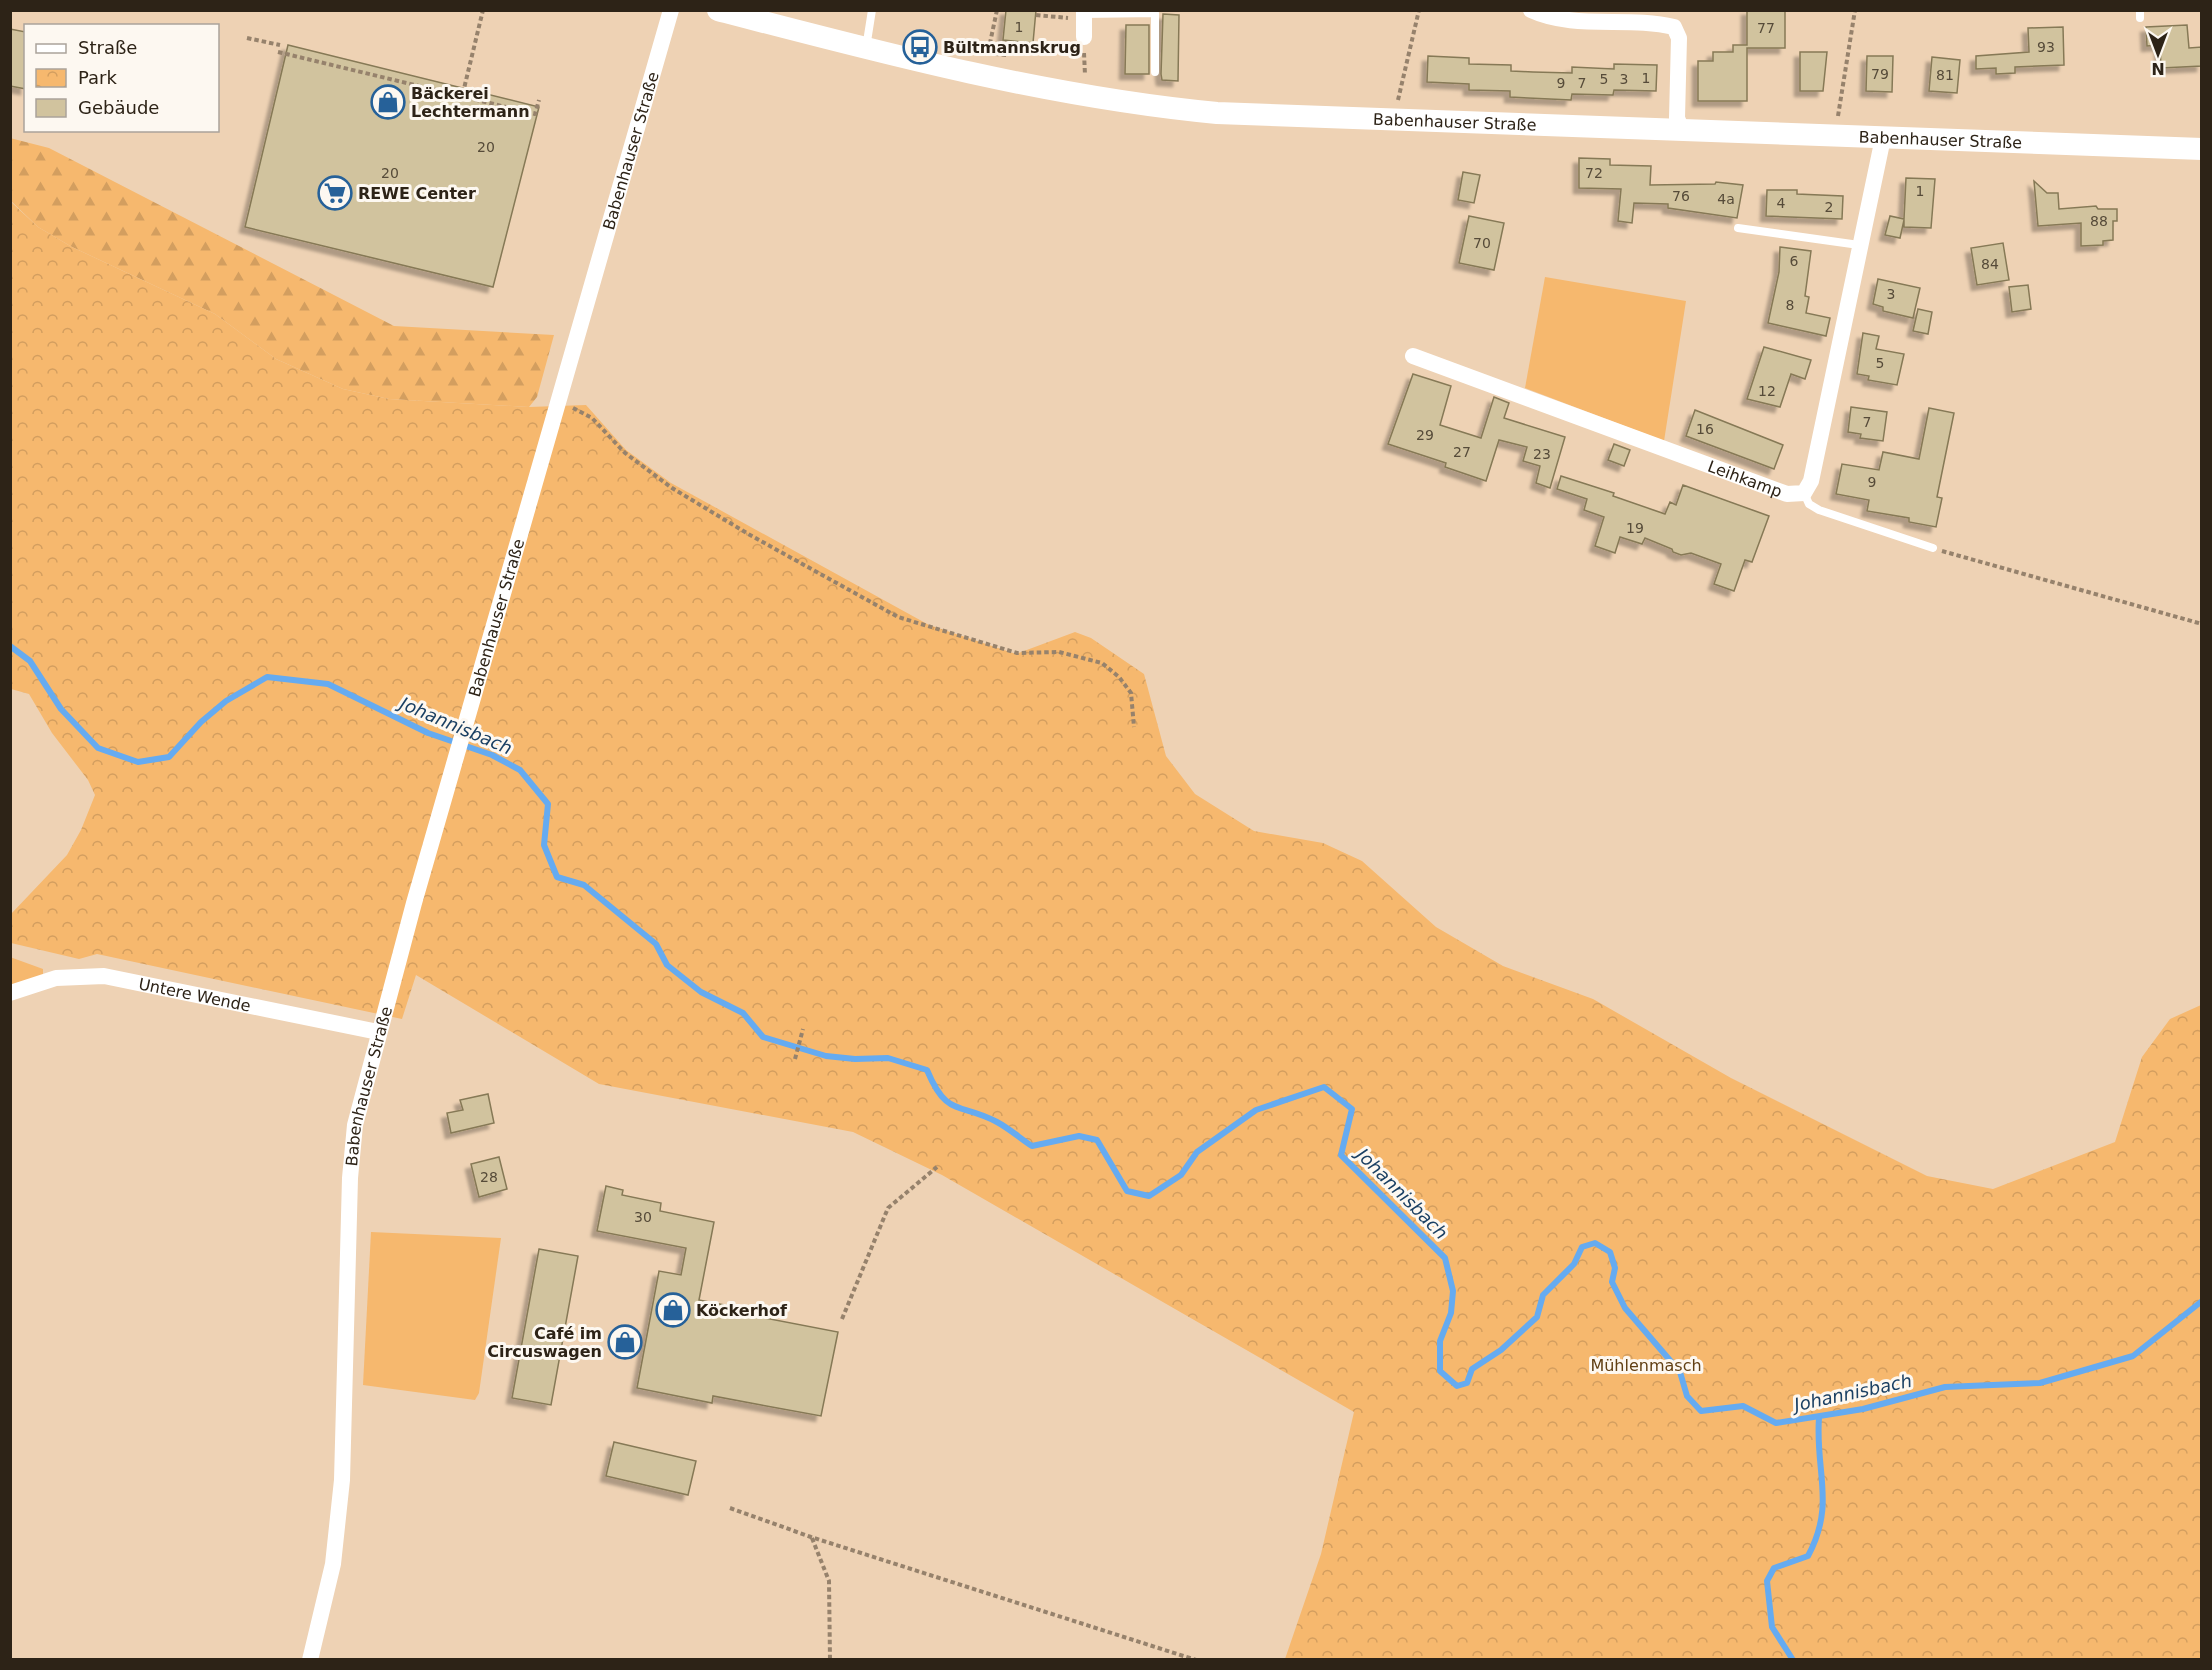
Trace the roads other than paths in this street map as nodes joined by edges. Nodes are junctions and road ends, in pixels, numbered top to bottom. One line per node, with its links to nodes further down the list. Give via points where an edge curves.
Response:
1 (671, 10): 18 (street, Babenhauser Straße)
2 (718, 10): 7 (main road, Babenhauser Straße)
3 (872, 10): 7 (lane)
4 (1531, 10): 9 (street, via 1547,18 1674,27 1679,39 1677,118)
5 (1084, 14): 6 (street); 8 (lane, via 1155,13)
6 (1084, 37)
7 (866, 49): 9 (main road, Babenhauser Straße, via 963,72 1171,109)
8 (1155, 72)
9 (1682, 130): 10 (main road, Babenhauser Straße)
10 (1883, 138): 11 (main road, Babenhauser Straße); 13 (street, Leihkamp)
11 (2202, 149)
12 (1738, 228): 13 (lane)
13 (1859, 245): 15 (street, Leihkamp, via 1811,481)
14 (1413, 356): 15 (street, Leihkamp, via 1787,494)
15 (1804, 493): 16 (lane, via 1809,504 1819,510)
16 (1933, 548)
17 (10, 993): 18 (street, Untere Wende, via 56,978 104,976)
18 (378, 1032): 19 (street, Babenhauser Straße, via 355,1125 350,1178 342,1480 333,1564)
19 (310, 1659)

